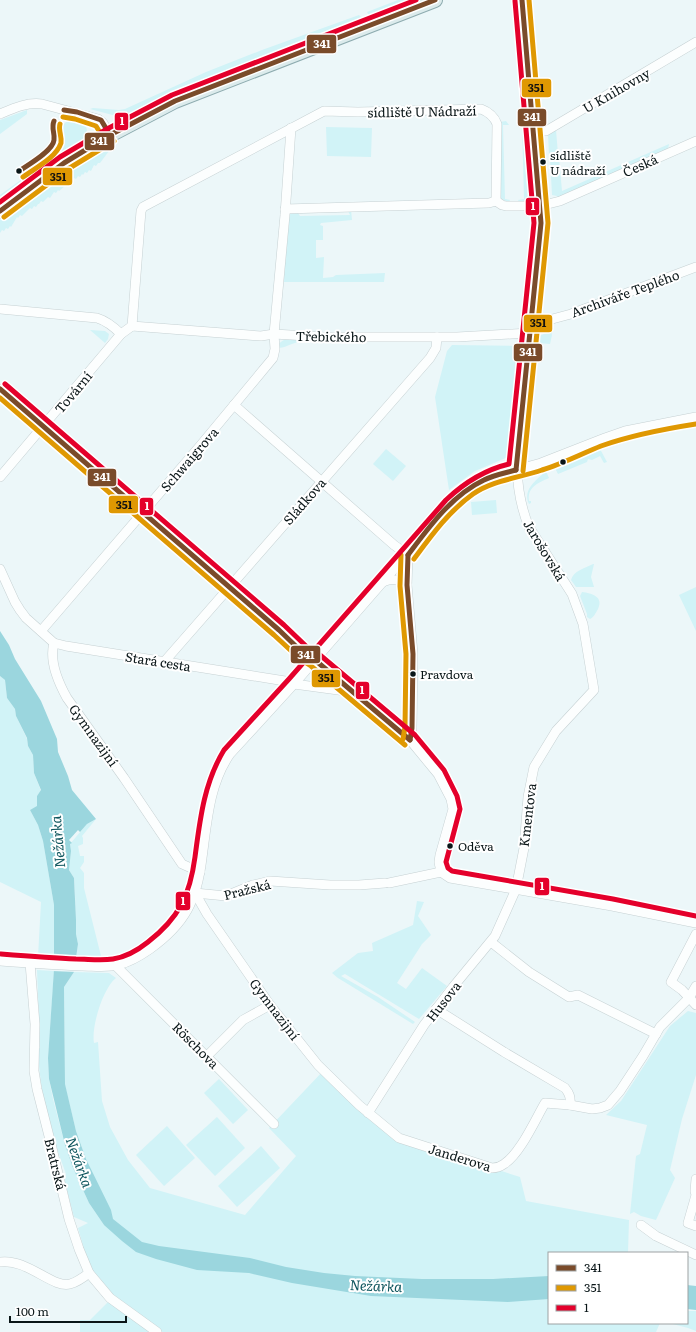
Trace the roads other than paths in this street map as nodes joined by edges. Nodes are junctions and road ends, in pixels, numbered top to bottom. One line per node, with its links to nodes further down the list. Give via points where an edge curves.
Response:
1 (435, 0): 7 (main road, via 174,101)
2 (522, 0): 6 (street, Jarošovská)
3 (696, 42): 6 (street, U Knihovny, via 546,131)
4 (0, 114): 7 (street, via 26,104 42,104 98,119)
5 (291, 128): 9 (street, sídliště U Nádraží, via 324,111 484,110 494,116 497,124); 11 (street); 15 (street, sídliště U Nádraží, via 143,207)
6 (533, 131): 10 (street, Jarošovská)
7 (110, 135): 12 (main road, via 64,163)
8 (696, 141): 10 (street, Česká, via 560,201)
9 (496, 201): 10 (street, via 506,206); 11 (street, via 420,206)
10 (540, 206): 16 (street, Jarošovská, via 538,258)
11 (285, 209): 18 (street)
12 (0, 210)
13 (696, 267): 16 (street, Archiváře Teplého)
14 (0, 309): 17 (street, via 97,318 113,326)
15 (132, 326): 17 (street, Tovární); 18 (street, Třebického, via 261,336)
16 (530, 329): 19 (street, Třebického); 24 (street, Jarošovská)
17 (121, 334): 23 (street, Tovární)
18 (274, 334): 19 (street, Třebického, via 324,337); 21 (street, Schwaigrova, via 273,358)
19 (437, 337): 26 (street, Sládkova, via 436,348 430,358)
20 (0, 389): 23 (street)
21 (234, 405): 26 (street); 27 (street, Schwaigrova)
22 (696, 417): 24 (street, via 625,431)
23 (43, 427): 25 (street, Tovární); 27 (street)
24 (516, 470): 28 (street, via 491,477 470,488 451,504); 38 (street, Jarošovská, via 524,515 529,527 572,594 583,624)
25 (0, 477)
26 (321, 482): 28 (street); 32 (street, Sládkova)
27 (142, 512): 32 (street); 33 (street, Schwaigrova)
28 (408, 555): 30 (street); 31 (street)
29 (0, 569): 33 (street, via 20,610)
30 (383, 582): 31 (street, via 397,580); 35 (street)
31 (407, 585): 40 (street, via 413,654)
32 (229, 587): 35 (street, via 304,654); 36 (street, Sládkova)
33 (41, 630): 34 (street)
34 (54, 643): 36 (street, Stará cesta); 41 (street, Gymnazijní, via 52,660 60,685 70,703 182,864)
35 (315, 660): 37 (street); 39 (street)
36 (164, 662): 37 (street, Stará cesta)
37 (294, 684): 39 (street, Stará cesta); 41 (street, via 223,763 211,799)
38 (594, 690): 43 (street, Kmentova, via 556,731 534,767)
39 (353, 692): 40 (street)
40 (410, 740): 42 (street, via 438,774 451,799 453,809 439,862)
41 (200, 872): 44 (street)
42 (442, 872): 43 (street, via 450,878); 44 (street, Pražská, via 387,883 330,885 270,881 226,896)
43 (516, 889): 45 (street); 47 (street, Husova)
44 (195, 893): 50 (street, via 188,909 171,932 140,956); 53 (street, Gymnazijní)
45 (696, 923)
46 (696, 934): 52 (street, via 671,982)
47 (491, 942): 55 (street, Husova); 56 (street, via 529,972 569,997 578,995)
48 (0, 961): 49 (street)
49 (33, 964): 50 (street); 67 (street, Bratrská, via 34,1070 37,1089 69,1219)
50 (116, 966): 57 (street, Röschova)
51 (696, 986): 52 (street, Janderova)
52 (689, 998): 54 (street); 56 (street, Janderova, via 664,1021)
53 (270, 1005): 57 (street, via 243,1020); 59 (street, Gymnazijní, via 318,1065)
54 (696, 1005)
55 (436, 1009): 58 (street, via 565,1088 569,1093); 59 (street, Husova)
56 (656, 1034): 58 (street, Janderova, via 608,1105 592,1109)
57 (206, 1056): 60 (street, Röschova)
58 (570, 1104): 59 (street, Janderova, via 545,1103 516,1152 505,1164 492,1168 399,1138)
59 (368, 1113)
60 (274, 1124)
61 (696, 1179): 62 (street)
62 (696, 1195): 64 (street, via 688,1223)
63 (641, 1225): 65 (street, via 656,1236)
64 (696, 1226)
65 (696, 1255)
66 (0, 1262): 67 (street, via 8,1261 27,1266 59,1284 70,1285)
67 (90, 1273): 68 (street, Bratrská, via 110,1298)
68 (157, 1332)

